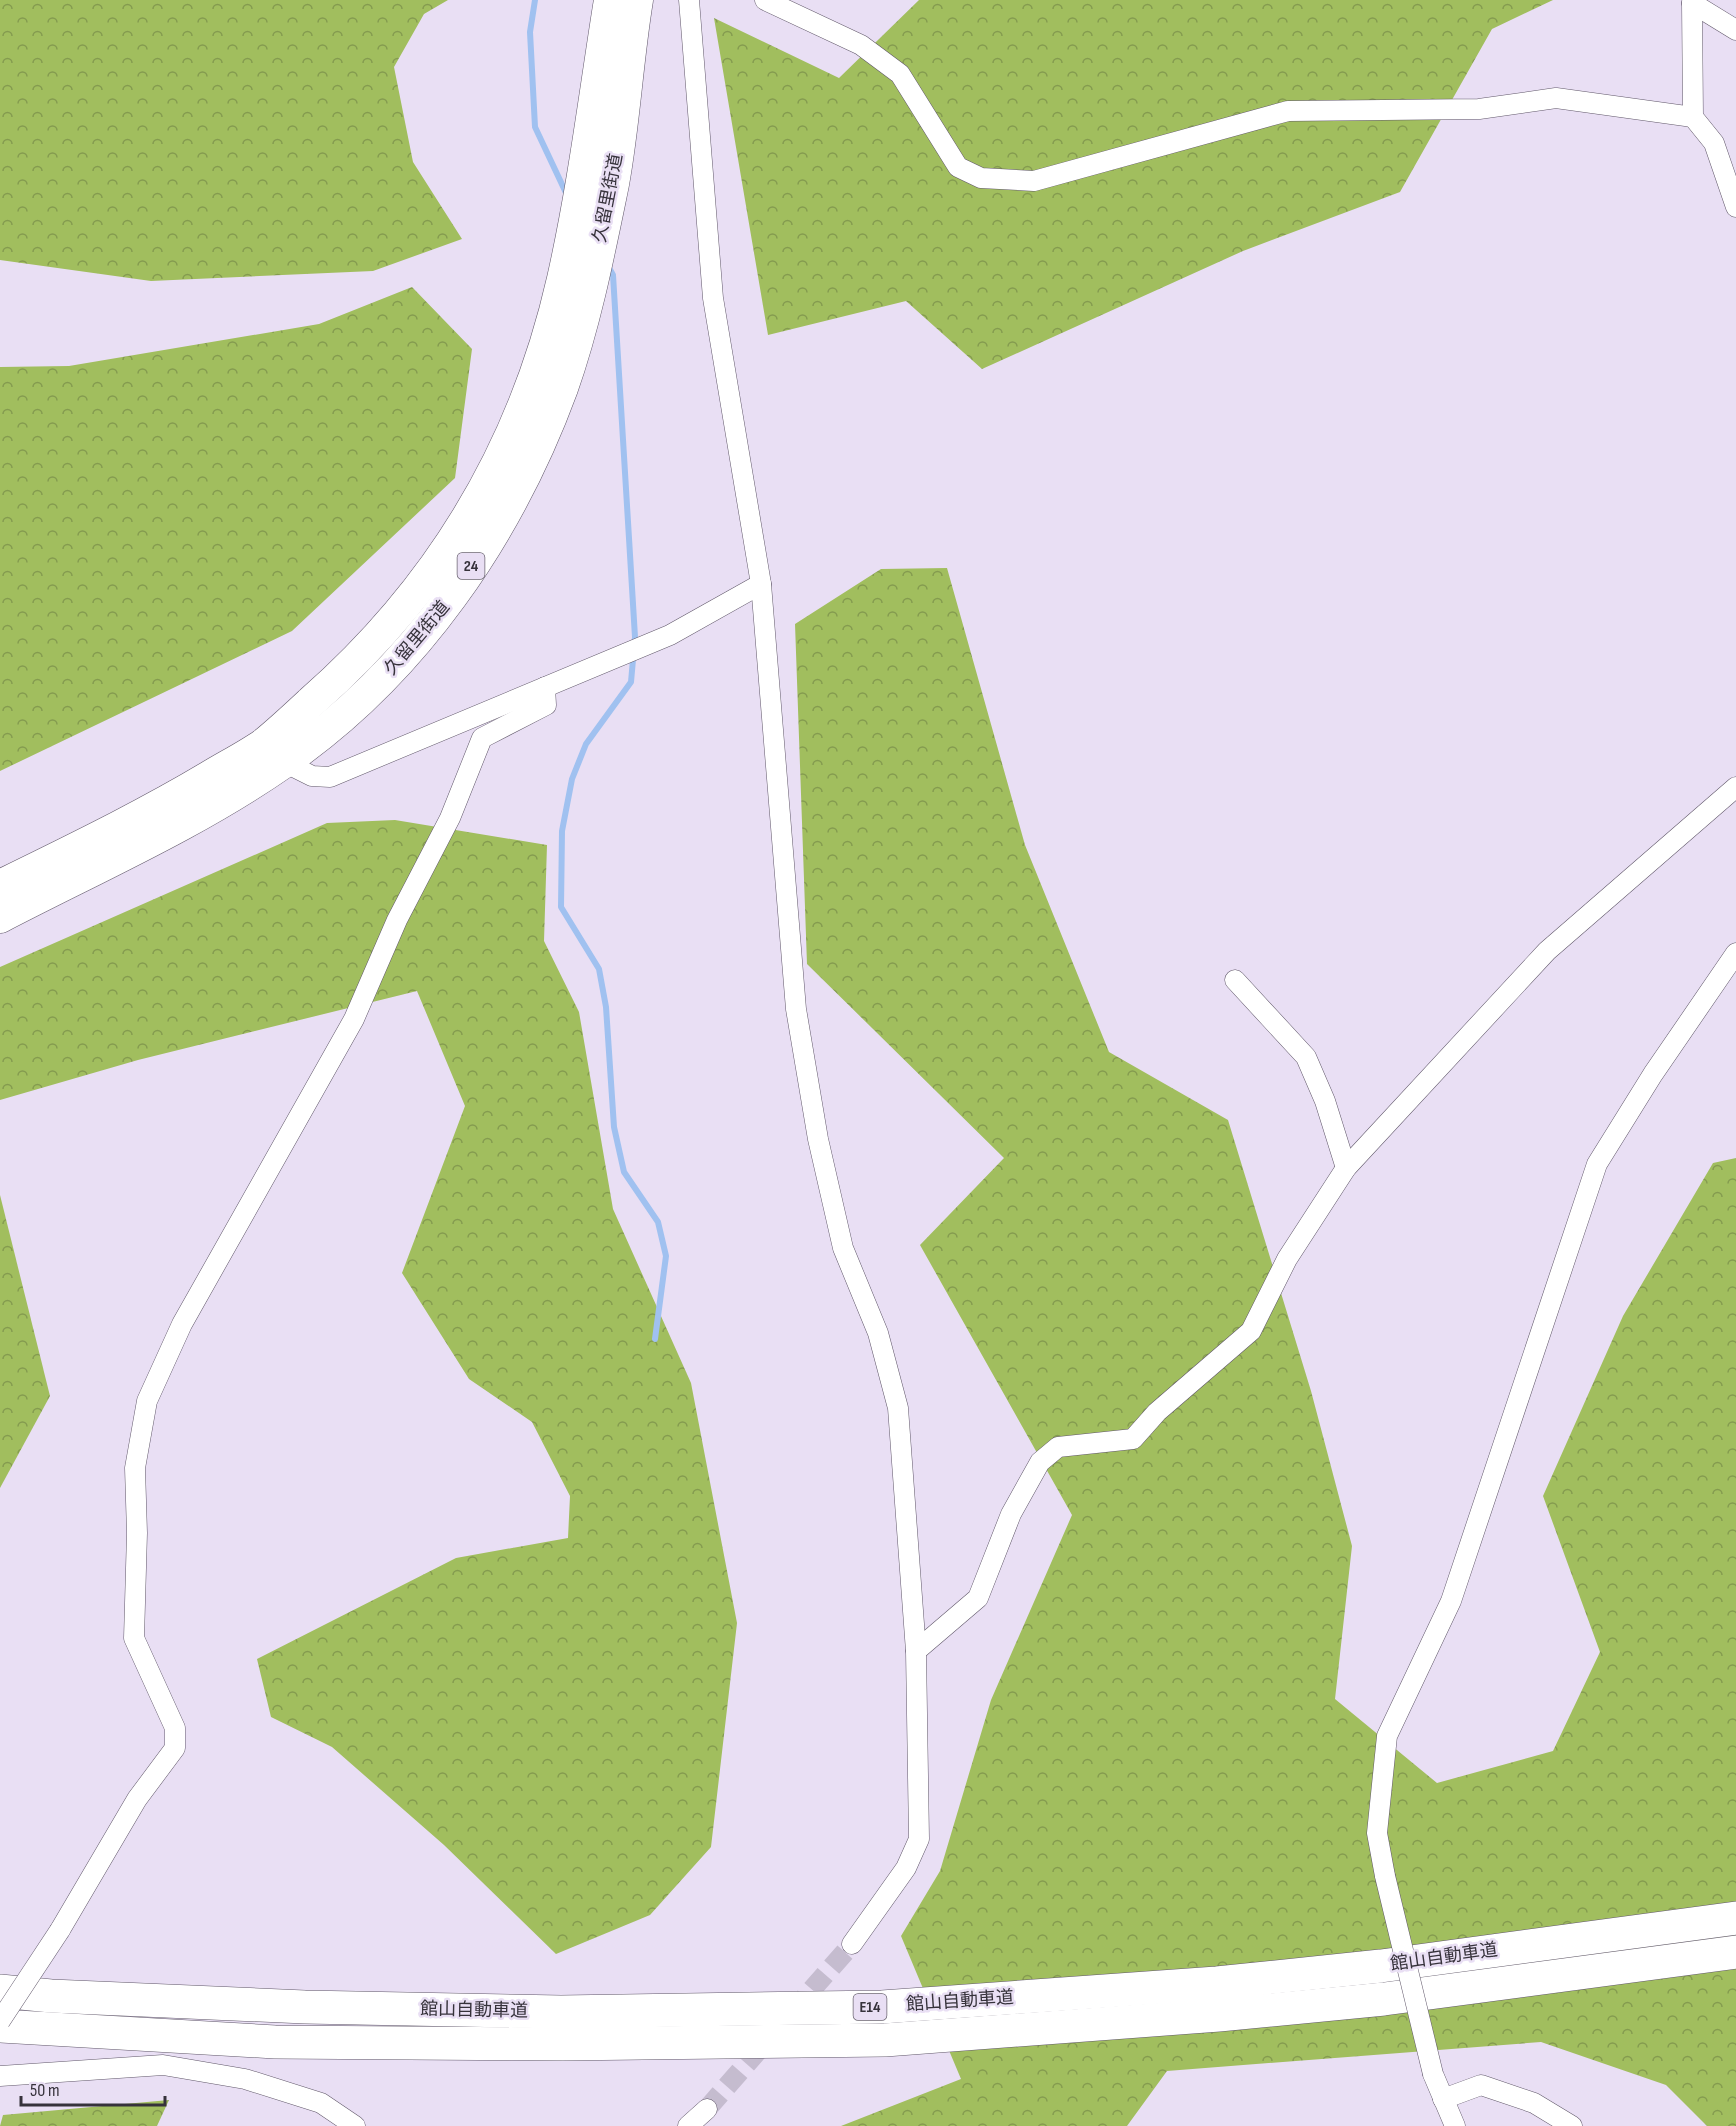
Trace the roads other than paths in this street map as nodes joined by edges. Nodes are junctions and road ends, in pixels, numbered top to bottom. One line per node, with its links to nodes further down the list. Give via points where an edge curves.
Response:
1 (610, 0): 12 (main road, 久留里街道 / 24, via 586,169 562,282 535,372 508,442 472,513 427,579 384,632 336,681 263,744 162,805)
2 (637, 0): 10 (main road, 久留里街道 / 24, via 613,182 579,328 562,386 535,453 498,526 453,595 409,650 361,701)
3 (689, 0): 8 (street, via 713,298)
4 (765, 0): 6 (street, via 861,45 900,74 958,167 981,178 1034,181 1288,111 1479,109 1556,98)
5 (1736, 30): 6 (street, via 1692,3)
6 (1693, 117): 7 (street, via 1714,143)
7 (1736, 207)
8 (761, 584): 9 (street, via 670,635); 17 (street, via 796,1009 818,1139 843,1248 878,1333 898,1408)
9 (546, 687): 10 (street, via 330,777 312,776); 22 (street, bridge, via 546,705 482,738 450,818 397,920 354,1019 182,1324 147,1401 135,1468 134,1638 175,1728 175,1748 137,1799)
10 (284, 762): 13 (main road, 久留里街道 / 24, via 184,823)
11 (1736, 787): 16 (street, via 1547,951)
12 (0, 886)
13 (0, 917)
14 (1736, 953): 24 (street, bridge, via 1597,1164 1451,1601 1388,1736 1377,1833 1433,2074)
15 (1235, 980): 16 (street, via 1306,1057)
16 (1346, 1168): 17 (street, via 1287,1259 1251,1331 1157,1412 1133,1439 1058,1447 1040,1462 1011,1514 978,1598)
17 (916, 1651): 19 (street, via 919,1839 906,1868)
18 (1736, 1918): 21 (highway, 館山自動車道 / E14, via 1381,1966 882,2007 561,2012 328,2008)
19 (852, 1944)
20 (1736, 1952): 22 (highway, 館山自動車道 / E14, via 1384,1999 885,2040 275,2042)
21 (0, 1991)
22 (5, 2026)
23 (0, 2076): 26 (street, via 163,2065 245,2079 321,2103)
24 (1443, 2099): 28 (street); 29 (street, via 1481,2085 1534,2103)
25 (706, 2109): 27 (street)
26 (354, 2126)
27 (688, 2126)
28 (1455, 2126)
29 (1572, 2126)

